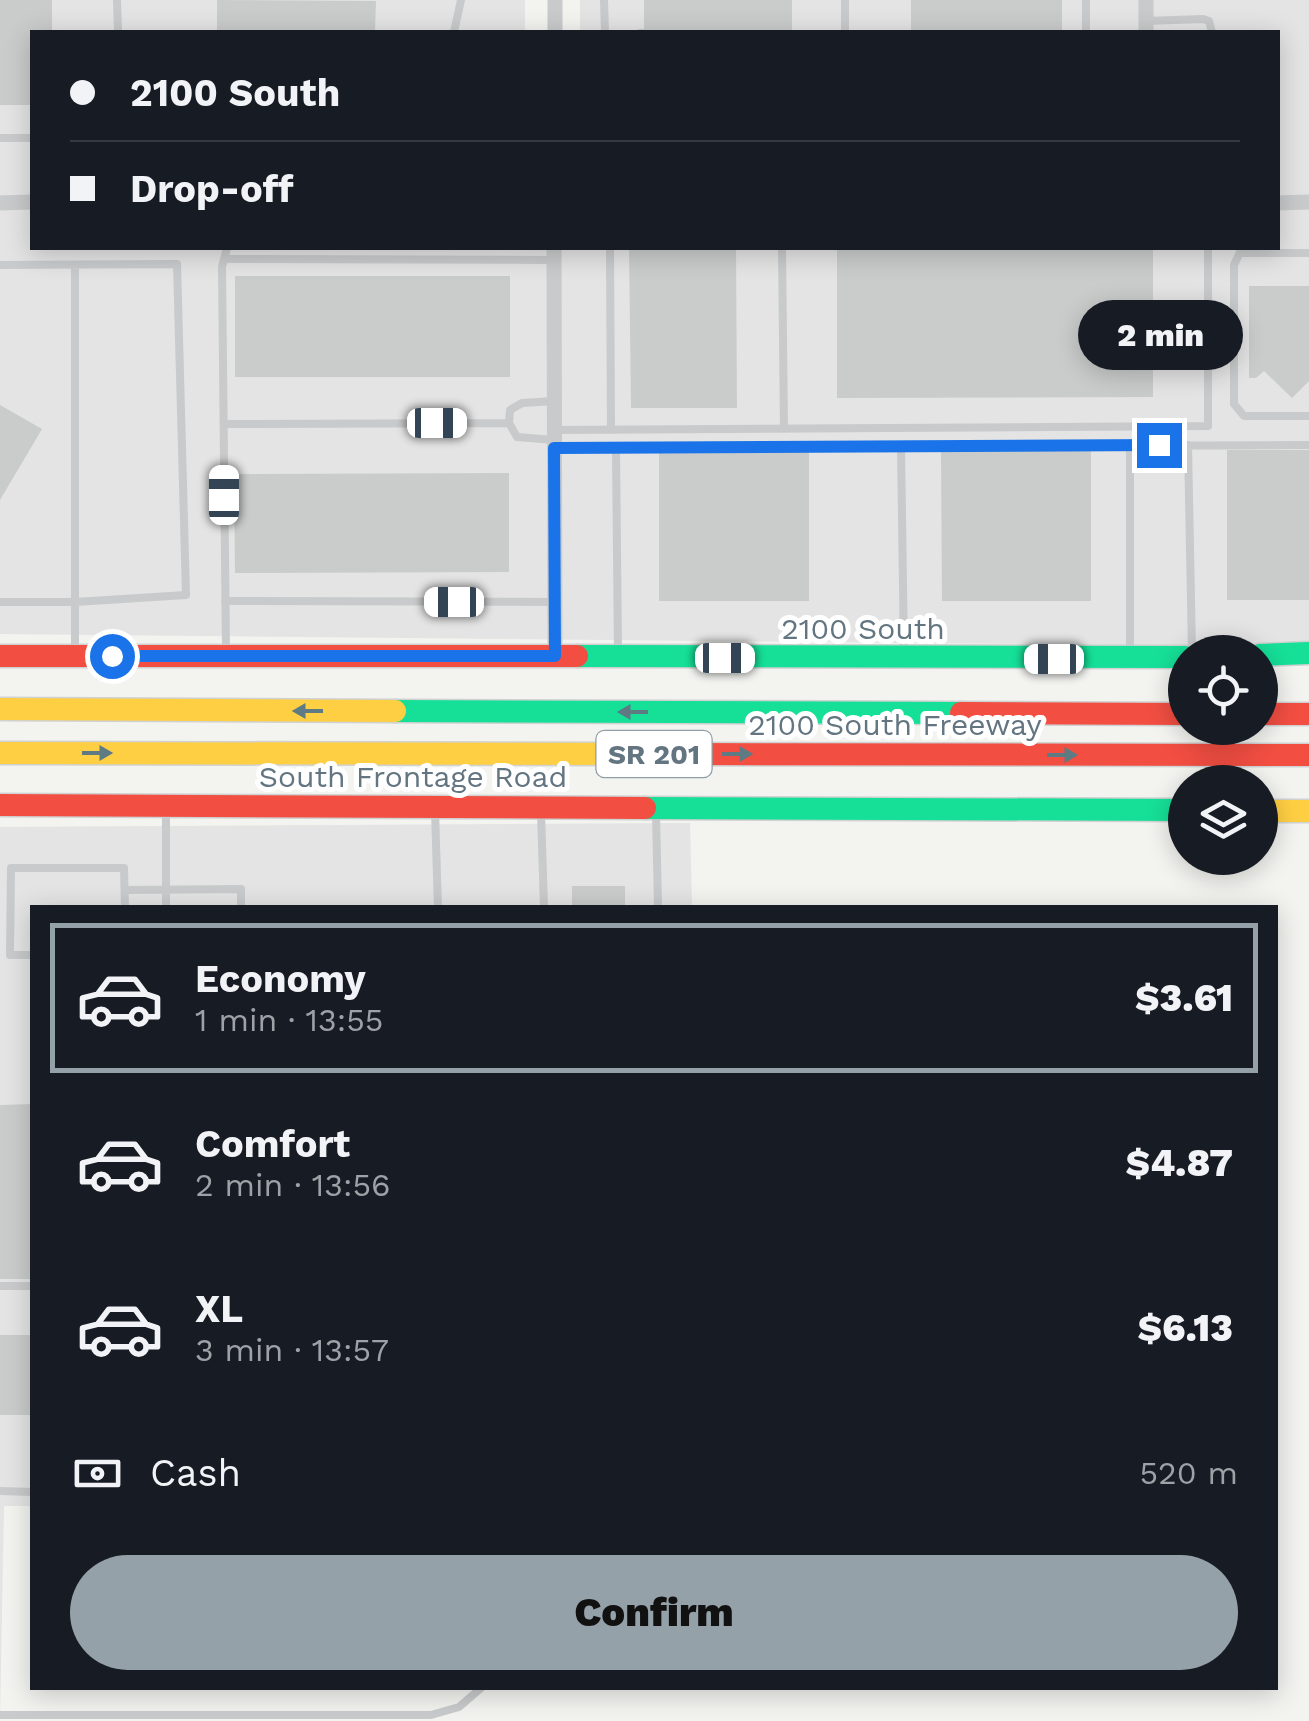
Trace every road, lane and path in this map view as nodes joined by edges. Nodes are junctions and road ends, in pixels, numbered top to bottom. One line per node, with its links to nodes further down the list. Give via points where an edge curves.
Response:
1 (117, 0): 9 (lane)
2 (462, 0): 10 (lane)
3 (555, 0): 11 (street)
4 (604, 0): 12 (lane)
5 (844, 0): 13 (lane)
6 (1086, 0): 14 (lane)
7 (1146, 0): 8 (street)
8 (1146, 27): 15 (lane, via 1204,20)
9 (118, 30)
10 (454, 30)
11 (555, 30)
12 (605, 30)
13 (845, 30)
14 (1086, 30)
15 (1212, 30)
16 (0, 138): 17 (lane)
17 (30, 138)
18 (0, 202): 19 (street)
19 (30, 202)
20 (1309, 202): 21 (street)
21 (1280, 203)
22 (226, 250): 29 (lane)
23 (610, 250): 37 (lane)
24 (782, 250): 36 (lane)
25 (1208, 250): 36 (lane, via 1208,426)
26 (1242, 250): 27 (lane); 33 (lane, via 1234,264 1234,404 1244,416)
27 (1309, 253)
28 (554, 254): 29 (lane); 32 (street)
29 (224, 260): 35 (lane)
30 (0, 265): 31 (lane)
31 (75, 265): 45 (lane); 45 (lane, via 177,264 186,596)
32 (554, 401): 34 (lane, via 516,405); 38 (street)
33 (1309, 416)
34 (508, 423): 35 (lane); 38 (lane, via 517,437)
35 (224, 424): 46 (lane)
36 (784, 429): 37 (lane)
37 (612, 430): 38 (lane)
38 (555, 440): 42 (lane); 47 (street)
39 (1130, 445): 40 (lane); 43 (lane); 58 (lane)
40 (1188, 445): 41 (lane); 48 (lane)
41 (1309, 446)
42 (616, 448): 43 (lane); 55 (lane)
43 (901, 448): 57 (lane)
44 (0, 602): 45 (lane)
45 (75, 602): 52 (lane)
46 (226, 602): 47 (lane); 53 (lane)
47 (556, 602): 54 (street)
48 (1192, 635)
49 (1309, 653): 50 (main road)
50 (1278, 654)
51 (0, 656): 52 (main road, 2100 South)
52 (75, 656): 53 (main road, 2100 South)
53 (226, 656): 54 (main road, 2100 South)
54 (555, 656): 55 (main road, 2100 South)
55 (618, 657): 57 (main road, 2100 South)
56 (1168, 658): 58 (main road, 2100 South)
57 (904, 659): 58 (main road, 2100 South)
58 (1130, 659)
59 (0, 710): 60 (main road, 2100 South Freeway / SR 201, one-way to 59)
60 (1168, 714)
61 (1278, 714): 62 (main road)
62 (1309, 714)
63 (0, 753): 64 (main road, 2100 South Freeway / SR 201, one-way to 64)
64 (1309, 755)
65 (0, 806): 66 (main road, South Frontage Road)
66 (166, 806): 67 (main road, South Frontage Road); 74 (lane)
67 (436, 806): 68 (main road, South Frontage Road); 78 (lane)
68 (541, 806): 69 (main road, South Frontage Road); 79 (lane)
69 (656, 807): 70 (main road, South Frontage Road); 80 (lane)
70 (1168, 810)
71 (1278, 810): 72 (main road)
72 (1309, 811)
73 (125, 890): 74 (lane); 75 (lane); 81 (lane, via 124,868 11,868 10,955)
74 (165, 890): 76 (lane); 77 (lane, via 241,890)
75 (125, 905)
76 (166, 905)
77 (241, 905)
78 (438, 905)
79 (544, 905)
80 (658, 905)
81 (30, 955)
82 (0, 1286): 83 (lane)
83 (30, 1286)
84 (0, 1492): 85 (lane)
85 (30, 1492)
86 (479, 1690): 87 (lane, via 459,1707 431,1715)
87 (0, 1715)

